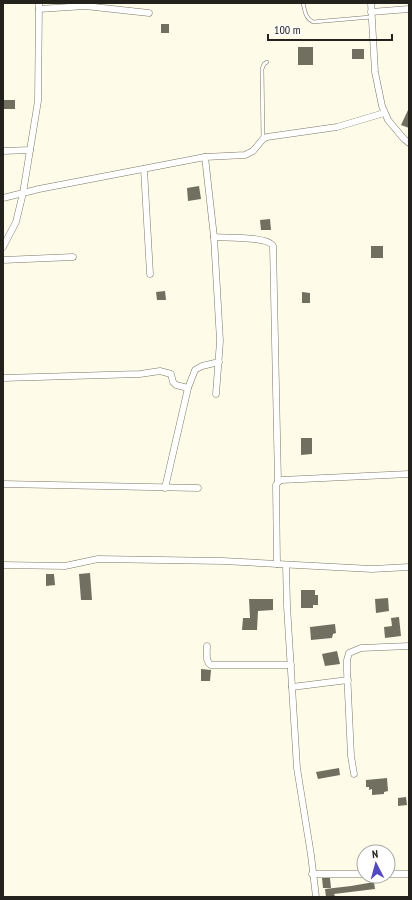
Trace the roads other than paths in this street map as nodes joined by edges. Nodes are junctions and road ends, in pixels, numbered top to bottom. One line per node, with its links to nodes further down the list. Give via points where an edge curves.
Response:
1 (303, 3): 6 (lane, via 306,15 313,22)
2 (371, 3): 6 (street)
3 (39, 6): 5 (street, via 85,6); 11 (street, via 39,87)
4 (409, 9): 6 (street)
5 (150, 13)
6 (371, 14): 8 (street, via 375,72)
7 (267, 62): 9 (lane, via 262,70)
8 (384, 112): 9 (street, via 337,127 267,136); 10 (street)
9 (263, 139): 13 (street, via 253,151 245,155)
10 (409, 144)
11 (30, 150): 12 (street); 15 (street)
12 (3, 151)
13 (205, 157): 14 (street); 17 (street)
14 (144, 169): 15 (street); 21 (street)
15 (23, 193): 16 (street); 18 (street, via 16,222)
16 (3, 198)
17 (214, 237): 22 (street, via 220,341); 27 (street, via 259,239 272,243 273,246)
18 (3, 248)
19 (73, 257): 20 (street)
20 (3, 260)
21 (150, 274)
22 (218, 362): 24 (street, via 195,370); 25 (street)
23 (3, 378): 24 (street, via 140,374 160,371 170,374 176,385)
24 (188, 388): 29 (street)
25 (216, 394)
26 (409, 474): 27 (street)
27 (278, 482): 32 (street)
28 (3, 484): 29 (street)
29 (165, 488): 30 (street)
30 (198, 488)
31 (3, 564): 32 (street, via 65,566 98,559)
32 (277, 564): 33 (street)
33 (286, 565): 34 (street, via 372,569); 37 (street)
34 (409, 567)
35 (207, 646): 37 (street, via 208,661 211,665)
36 (409, 646): 38 (street, via 361,648 349,653)
37 (291, 665): 39 (street)
38 (348, 680): 39 (street); 40 (street)
39 (292, 687): 41 (street, via 297,768)
40 (354, 774)
41 (312, 874): 42 (street); 45 (street)
42 (356, 874)
43 (396, 874): 44 (street)
44 (409, 874)
45 (316, 897)

